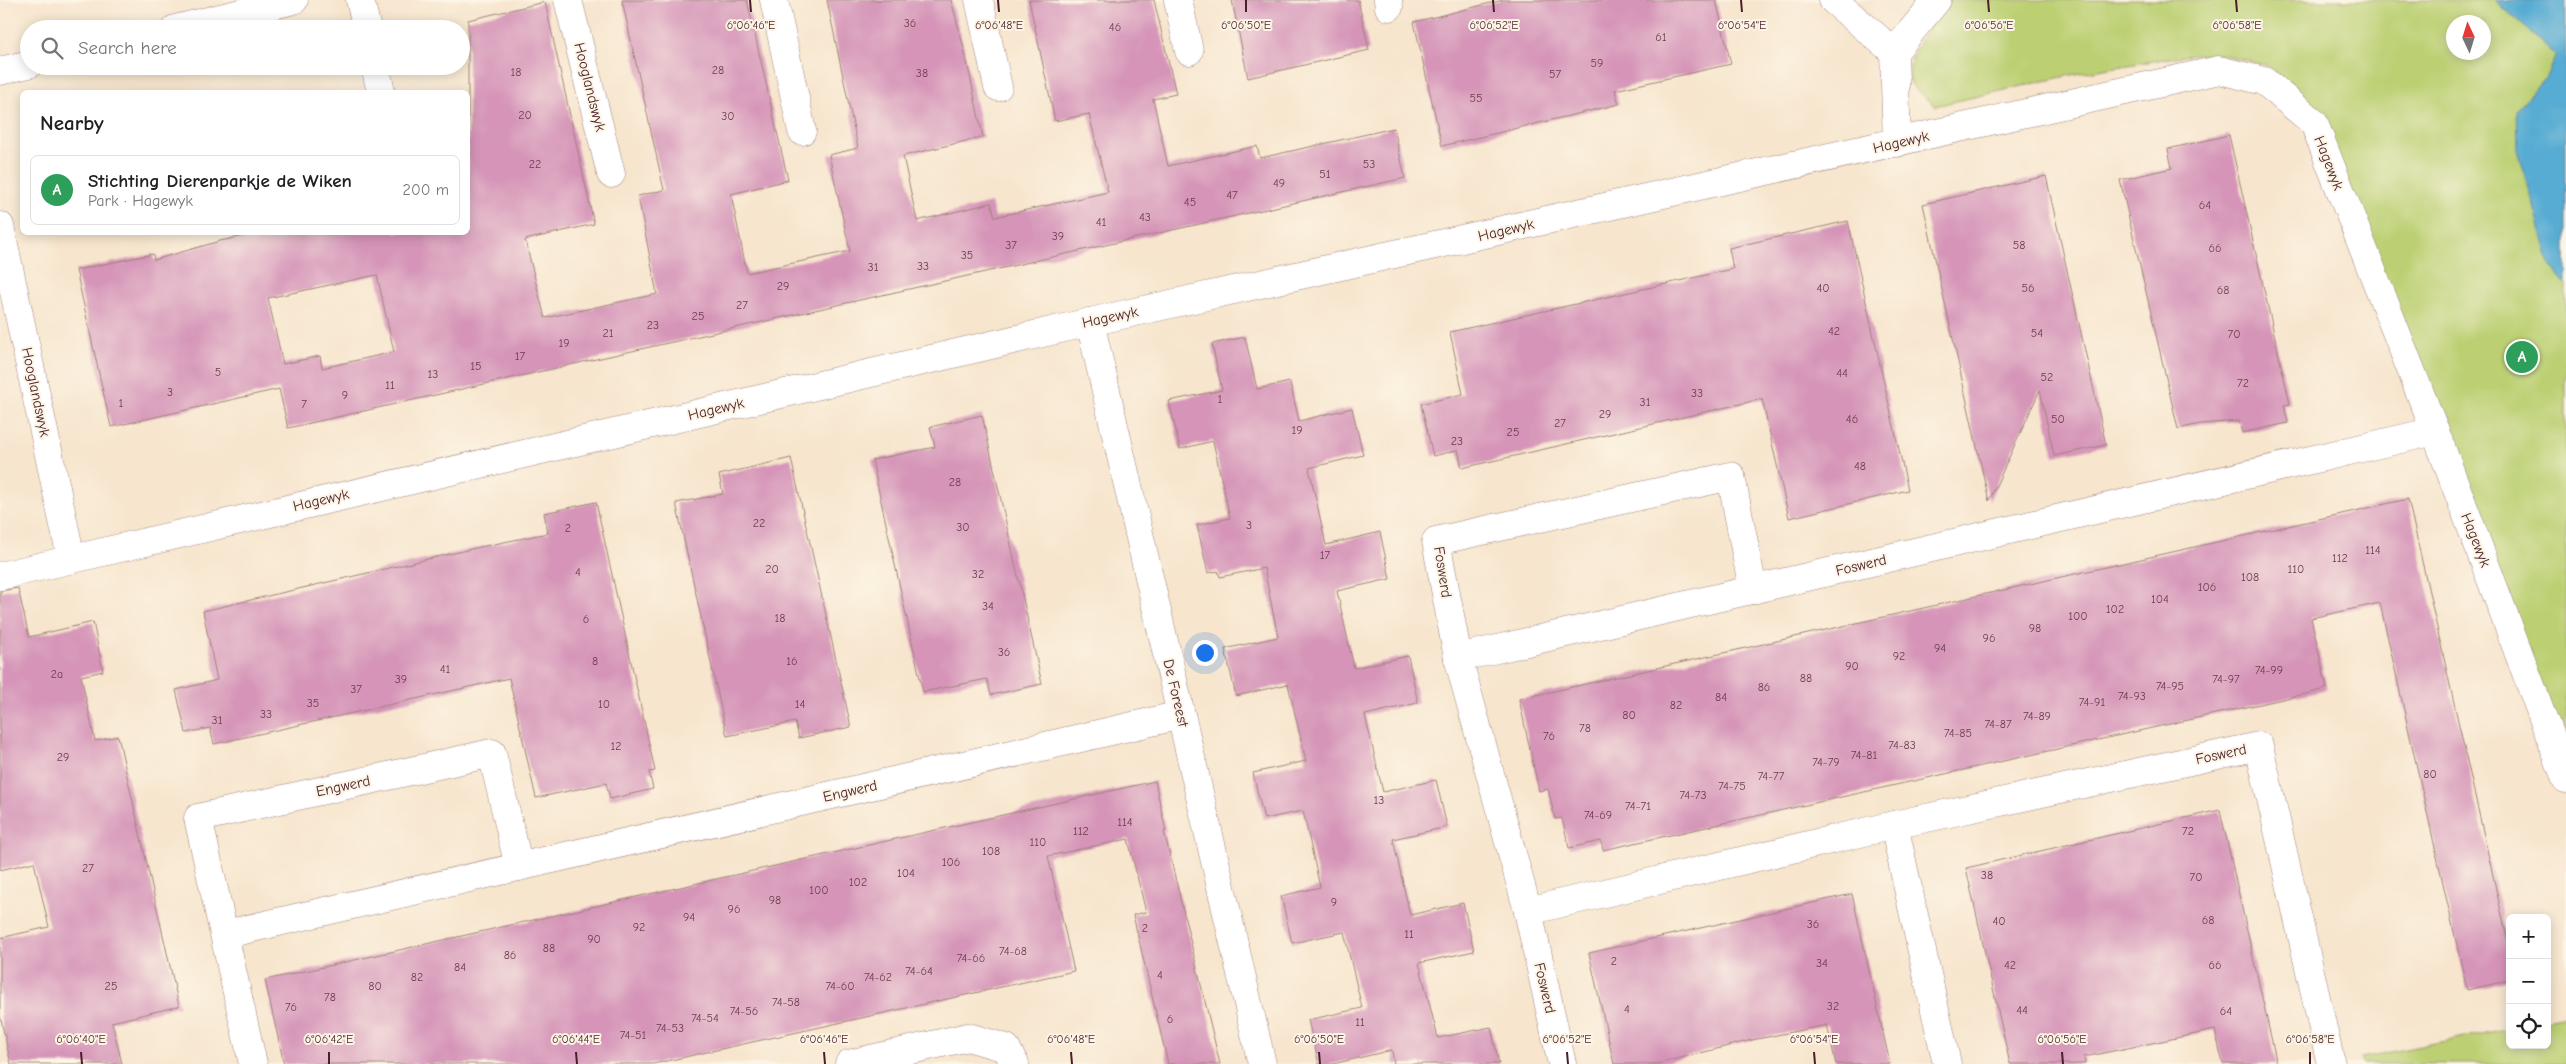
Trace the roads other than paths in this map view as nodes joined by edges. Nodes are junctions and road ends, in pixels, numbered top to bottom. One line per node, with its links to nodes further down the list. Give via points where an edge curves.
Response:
1 (294, 0): 9 (street)
2 (360, 0): 10 (street)
3 (568, 0): 20 (street, Hooglandswyk)
4 (774, 0): 18 (street)
5 (979, 0): 16 (street)
6 (1178, 0): 11 (street)
7 (1833, 0): 12 (street)
8 (1937, 0): 12 (street)
9 (212, 20)
10 (365, 20)
11 (1190, 51)
12 (1894, 52): 19 (street)
13 (20, 66): 14 (street)
14 (0, 71)
15 (377, 75): 17 (street)
16 (998, 87)
17 (381, 90)
18 (802, 131)
19 (1896, 143): 22 (street, Hagewyk); 23 (street, Hagewyk, via 2219,70 2264,81 2314,123)
20 (612, 174)
21 (0, 226): 24 (street, Hooglandswyk)
22 (1090, 322): 24 (street, Hagewyk); 28 (street, De Foreest)
23 (2435, 432): 26 (street, Foswerd); 29 (street, Hagewyk)
24 (71, 558): 25 (street, Hagewyk)
25 (0, 576)
26 (1754, 590): 27 (street, Foswerd); 27 (street, Foswerd, via 1731,476 1436,541)
27 (1458, 658): 32 (street, Foswerd)
28 (1181, 715): 31 (street, Engwerd); 37 (street, De Foreest)
29 (2566, 779)
30 (1894, 825): 32 (street, Foswerd); 39 (street); 40 (street, Foswerd, via 2259,746)
31 (519, 867): 33 (street, Engwerd); 33 (street, Engwerd, via 492,753 198,818)
32 (1528, 911): 38 (street, Foswerd)
33 (226, 934): 34 (street, Engwerd)
34 (253, 1064)
35 (849, 1064): 36 (street, via 968,1037 1006,1048)
36 (1015, 1064)
37 (1262, 1064)
38 (1562, 1064)
39 (1947, 1064)
40 (2331, 1064)

